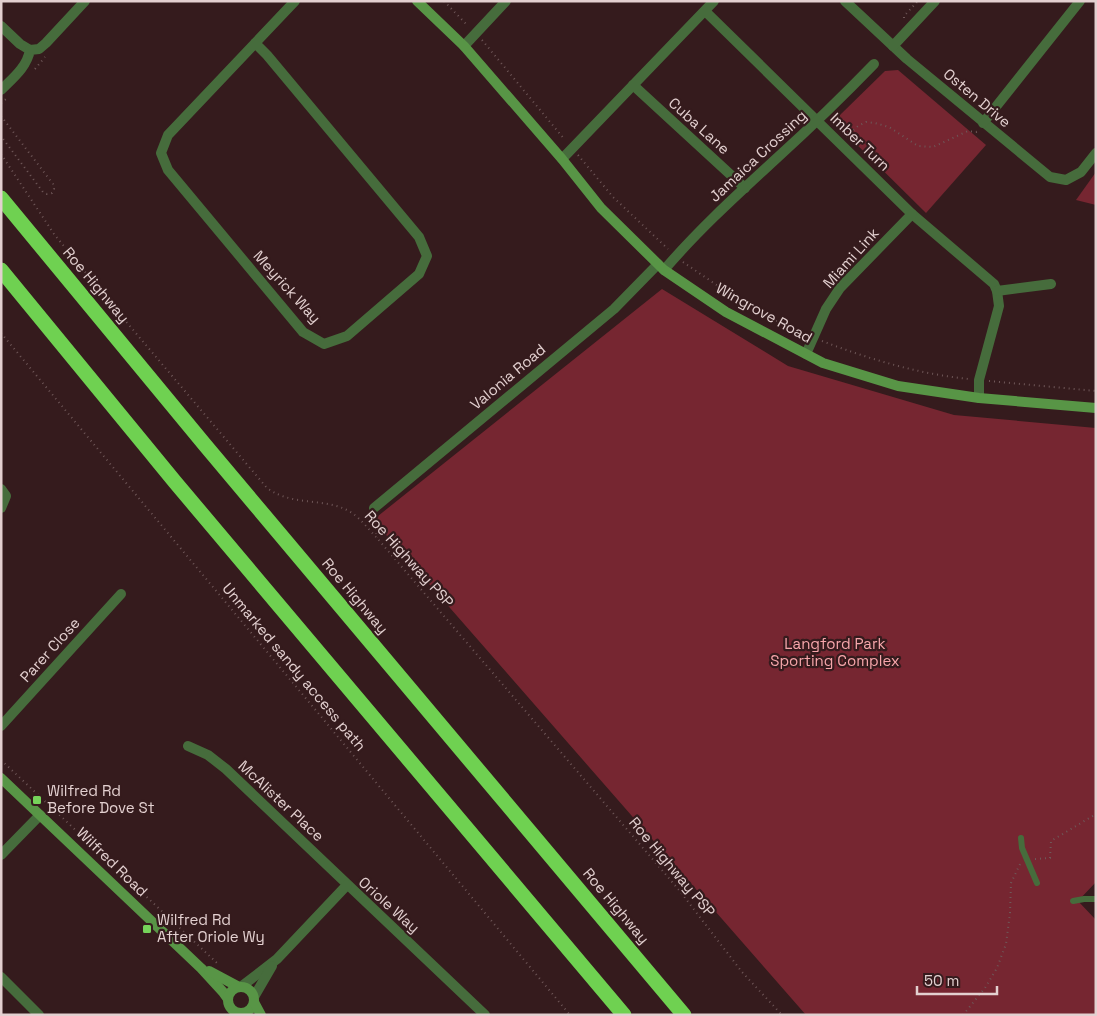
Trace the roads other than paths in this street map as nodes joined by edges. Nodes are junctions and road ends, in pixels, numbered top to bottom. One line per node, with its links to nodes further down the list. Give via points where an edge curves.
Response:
1 (85, 1): 14 (street, via 39,49)
2 (295, 1): 11 (street, Meyrick Way)
3 (417, 1): 12 (street, Wingrove Road)
4 (506, 1): 12 (street)
5 (714, 1): 9 (street)
6 (845, 1): 13 (street, Osten Drive)
7 (935, 1): 13 (street)
8 (1080, 1): 19 (street)
9 (704, 10): 16 (street); 18 (street, Imber Turn)
10 (1, 26): 14 (street)
11 (255, 43): 11 (street, Meyrick Way, via 168,135 161,153 168,170 303,332 324,344 347,336 419,274 426,256 419,237)
12 (464, 46): 21 (street, Wingrove Road)
13 (892, 46): 19 (street, Osten Drive)
14 (30, 50): 17 (street, via 21,69)
15 (874, 64): 18 (street, Jamaica Crossing)
16 (633, 85): 21 (street); 22 (street, Cuba Lane)
17 (1, 90)
18 (817, 122): 22 (street, Jamaica Crossing); 24 (street, Imber Turn)
19 (984, 123): 20 (street, Osten Drive, via 1050,177 1066,180 1081,172)
20 (1096, 153)
21 (562, 160): 25 (street, Wingrove Road, via 601,208)
22 (745, 188): 25 (street, Jamaica Crossing)
23 (1, 198): 57 (highway, Roe Highway)
24 (912, 214): 28 (street, Imber Turn, via 994,284); 29 (street, Miami Link, via 840,288 826,309)
25 (661, 267): 29 (street, Wingrove Road, via 726,312); 34 (street, Valonia Road)
26 (1, 270): 56 (highway)
27 (1051, 284): 28 (street)
28 (997, 291): 30 (street, via 999,306 979,380)
29 (806, 354): 30 (street, Wingrove Road, via 823,363 898,386)
30 (979, 398): 31 (street, Wingrove Road)
31 (1096, 408)
32 (1, 489): 33 (street, via 6,496)
33 (1, 508)
34 (374, 508)
35 (122, 594): 36 (street, Parer Close)
36 (1, 726)
37 (188, 746): 43 (street, McAlister Place, via 208,755 226,769)
38 (1, 778): 39 (street, Wilfred Road)
39 (40, 814): 41 (street); 47 (street, Wilfred Road)
40 (1021, 838): 42 (lane)
41 (1, 855)
42 (1037, 883)
43 (347, 885): 46 (street, Oriole Way); 55 (street, Oriole Way)
44 (1096, 899): 45 (lane)
45 (1074, 901)
46 (277, 959): 49 (street, Oriole Way); 51 (street, Oriole Way)
47 (201, 968): 49 (street, Wilfred Road); 50 (street, Wilfred Road)
48 (1, 977): 53 (street)
49 (240, 986): 50 (street, via 230,991); 51 (street, via 248,989)
50 (228, 999): 52 (street, via 233,1011)
51 (254, 999): 52 (street, via 250,1010); 54 (street)
52 (243, 1014)
53 (39, 1015)
54 (261, 1015)
55 (485, 1015)
56 (624, 1015)
57 (684, 1015)

